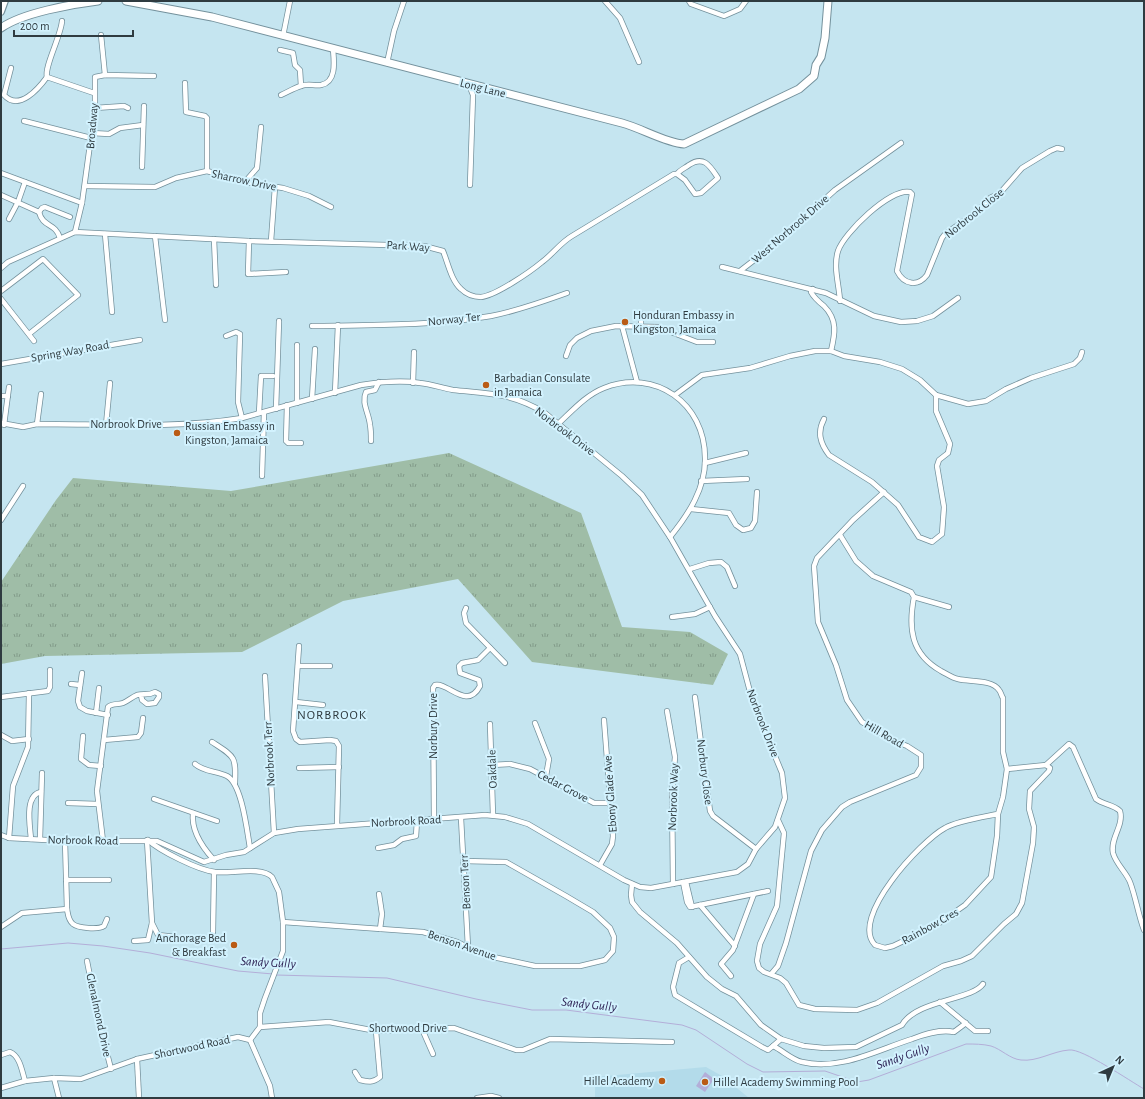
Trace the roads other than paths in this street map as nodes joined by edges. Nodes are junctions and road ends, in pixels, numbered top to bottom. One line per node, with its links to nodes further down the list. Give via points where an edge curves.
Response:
1 (5, 1): 10 (street)
2 (98, 1): 12 (main road, via 83,2 27,16)
3 (126, 1): 14 (main road, Long Lane, via 212,17)
4 (290, 1): 14 (street)
5 (404, 1): 18 (street)
6 (605, 1): 17 (street, via 620,18)
7 (689, 1): 8 (street, via 724,16 740,9)
8 (746, 1)
9 (828, 1): 26 (main road, Long Lane, via 825,38 814,76 799,89 684,144 641,128)
10 (1, 12)
11 (62, 21): 22 (street, via 57,44 46,70)
12 (1, 28)
13 (101, 36): 20 (street)
14 (284, 36): 15 (main road, Long Lane)
15 (332, 49): 18 (main road, Long Lane); 25 (street, via 334,66 328,81 322,85)
16 (280, 50): 25 (street, via 293,53 295,65 300,70)
17 (639, 62)
18 (387, 63): 24 (main road, Long Lane)
19 (11, 68): 22 (street, via 4,96 8,99 18,101 31,96)
20 (105, 74): 21 (street); 27 (street, Broadway, via 95,77)
21 (154, 76)
22 (47, 77): 27 (street)
23 (185, 83): 40 (street, via 186,112 207,118)
24 (470, 85): 26 (main road, Long Lane); 29 (street)
25 (301, 86): 28 (street)
26 (480, 87): 29 (street)
27 (94, 93): 31 (street, Broadway)
28 (281, 95)
29 (473, 95): 45 (street)
30 (144, 106): 34 (street)
31 (95, 108): 32 (street); 36 (street, Broadway)
32 (128, 108)
33 (24, 121): 36 (street)
34 (143, 125): 36 (street, via 120,128 109,134); 39 (street)
35 (261, 127): 44 (street, via 257,168)
36 (92, 135): 46 (street, Broadway)
37 (901, 143): 65 (street, West Norbrook Drive, via 835,190)
38 (1062, 149): 72 (street, Norbrook Close, via 1050,151 1022,168 1000,193 945,234 928,275 916,284 907,283 897,271 912,194 904,192 884,201 861,220 839,249 836,262)
39 (142, 167)
40 (207, 171): 44 (street, Sharrow Drive); 46 (street, Sharrow Drive, via 176,178 155,187)
41 (1, 173): 43 (street)
42 (676, 174): 42 (street, Park Way, via 700,160 706,161 718,178 700,193 694,194 685,180); 61 (street, Park Way, via 562,242 543,262 513,282 483,297 473,297 462,290 440,248)
43 (25, 182): 49 (street); 50 (street)
44 (245, 182): 47 (street, Sharrow Drive)
45 (470, 185)
46 (85, 186): 50 (street, Broadway)
47 (275, 187): 51 (street, Sharrow Drive, via 309,196); 61 (street)
48 (1, 195): 49 (street)
49 (18, 202): 52 (street); 54 (street)
50 (82, 203): 55 (street, Broadway)
51 (331, 207)
52 (39, 212): 53 (street, via 45,207); 58 (street, via 43,221 56,229)
53 (70, 217)
54 (9, 219)
55 (75, 232): 56 (street, Park Way); 58 (street)
56 (105, 234): 57 (street, Park Way); 73 (street)
57 (155, 236): 59 (street, Park Way); 75 (street)
58 (60, 238): 63 (street, via 8,262)
59 (214, 239): 60 (street, Park Way); 66 (street)
60 (249, 241): 61 (street, Park Way); 64 (street, via 248,274)
61 (271, 242)
62 (722, 267): 65 (street)
63 (1, 268)
64 (286, 272)
65 (740, 272): 67 (street, West Norbrook Drive)
66 (216, 285)
67 (813, 289): 72 (street); 88 (street, via 811,292 814,297 834,318 835,334)
68 (1, 291): 81 (street, via 43,259 78,295)
69 (567, 293): 77 (street, Norway Ter, via 492,315 394,324)
70 (958, 298): 72 (street, via 933,316 901,322 874,316)
71 (1, 299): 81 (street)
72 (840, 301)
73 (112, 312)
74 (641, 314): 80 (street)
75 (165, 320)
76 (279, 321): 108 (street)
77 (338, 325): 78 (street, Norway Ter); 99 (street)
78 (312, 326)
79 (622, 326): 80 (street); 91 (street, via 601,329 577,338 570,345); 95 (street)
80 (641, 326): 85 (street, via 658,327 697,342)
81 (29, 334): 84 (street)
82 (226, 336): 110 (street, via 236,332 240,334 238,402)
83 (140, 340): 92 (street, Spring Way Road)
84 (34, 341)
85 (713, 342)
86 (297, 345): 106 (street)
87 (315, 349): 105 (street)
88 (831, 351): 101 (street, via 806,351 750,368 702,375); 102 (street, via 902,369 920,380)
89 (414, 352): 97 (street)
90 (1082, 352): 102 (street, via 1074,364 1031,378 1006,389 986,402 968,404)
91 (566, 356)
92 (1, 364)
93 (272, 376): 109 (street, via 261,376)
94 (379, 382): 97 (street, Norbrook Drive); 99 (street, Norbrook Drive); 116 (street, via 375,390 366,392 364,396)
95 (637, 382): 101 (street, via 656,386); 114 (street, via 619,384 592,394)
96 (110, 383): 115 (street)
97 (412, 383): 114 (street, Norbrook Drive, via 506,395 531,405)
98 (9, 387): 104 (street)
99 (335, 392): 105 (street, Norbrook Drive)
100 (41, 394): 113 (street)
101 (675, 395): 119 (street, via 696,419 703,436)
102 (936, 395): 125 (street, via 936,411 950,444 948,453 939,460 937,466 944,507 942,534 932,542 919,537 898,505)
103 (1, 396): 104 (street)
104 (8, 396): 112 (street)
105 (312, 399): 106 (street, Norbrook Drive)
106 (298, 403): 107 (street, Norbrook Drive)
107 (287, 405): 108 (street, Norbrook Drive); 117 (street, via 286,441)
108 (276, 409): 109 (street, Norbrook Drive)
109 (261, 412): 110 (street, Norbrook Drive); 120 (street)
110 (242, 418): 115 (street, Norbrook Drive, via 140,426)
111 (824, 419): 125 (street, via 820,426 824,448)
112 (3, 424): 113 (street, Norbrook Drive, via 22,427)
113 (37, 424): 115 (street, Norbrook Drive)
114 (558, 424): 129 (street, Norbrook Drive, via 635,488)
115 (106, 425)
116 (371, 441)
117 (300, 443)
118 (746, 453): 119 (street)
119 (705, 462): 122 (street)
120 (262, 476)
121 (747, 478): 122 (street)
122 (701, 481): 126 (street)
123 (23, 486): 127 (street)
124 (757, 492): 126 (street, via 755,521 751,528 743,530 736,525 729,513)
125 (884, 492): 128 (street, Hill Road)
126 (690, 509): 129 (street)
127 (1, 520)
128 (840, 535): 132 (street, via 856,561 869,573 883,582 911,592); 228 (street, Hill Road, via 817,558 814,566 818,622 847,700 856,714 871,728 921,755 921,767 916,774 857,798 842,807 822,830 811,851 786,943 778,966)
129 (670, 537): 130 (street, Norbrook Drive)
130 (690, 569): 131 (street, via 722,562); 133 (street, Norbrook Drive)
131 (735, 586)
132 (914, 597): 134 (street); 172 (street, Rainbow Cres, via 911,613 913,636 924,660 958,680 976,680 1000,690 1003,698 1003,752)
133 (710, 606): 136 (street, via 695,614); 186 (street, Norbrook Drive, via 740,654 753,703 782,773 785,798)
134 (949, 607)
135 (466, 608): 138 (street, via 466,623)
136 (672, 617)
137 (299, 646): 140 (street)
138 (490, 648): 139 (street); 185 (street, Norbury Drive, via 478,660 459,666 460,673 475,677 480,682 480,688 463,696 440,685 432,688)
139 (505, 663)
140 (298, 666): 141 (street); 152 (street)
141 (330, 666)
142 (50, 670): 148 (street, via 48,691)
143 (82, 673): 146 (street)
144 (265, 676): 190 (street, Norbrook Terr)
145 (71, 684): 146 (street)
146 (80, 685): 155 (street, via 80,707)
147 (99, 688): 155 (street)
148 (29, 693): 150 (street); 163 (street)
149 (141, 695): 156 (street, via 122,704 110,705)
150 (1, 697)
151 (695, 697): 200 (street, Norbury Close, via 710,811)
152 (296, 702): 153 (street); 170 (street, via 293,731 296,739 300,742 336,741)
153 (323, 705)
154 (667, 711): 209 (street, Norbrook Way, via 674,757)
155 (96, 713): 156 (street)
156 (108, 715): 164 (street)
157 (143, 718): 164 (street, via 141,734 138,737)
158 (604, 720): 179 (street, Ebony Glade Ave)
159 (490, 724): 167 (street, Oakdale)
160 (535, 724): 174 (street, via 550,759)
161 (1, 735): 163 (street, via 12,741)
162 (83, 736): 169 (street, via 81,759 89,765)
163 (29, 739): 192 (street, via 13,786)
164 (104, 740): 169 (street)
165 (212, 742): 175 (street, via 233,758 237,769)
166 (195, 764): 175 (street, via 225,775)
167 (492, 765): 174 (street, Cedar Grove, via 510,764); 183 (street, Oakdale)
168 (1046, 765): 172 (street); 220 (street, via 1067,745 1072,745 1096,799 1112,804 1120,811 1121,820 1113,843 1113,852 1131,885); 228 (street, via 1050,768 1049,771 1030,791 1028,797 1034,832 1022,903 1016,914 972,956 943,966 877,1003 856,1010 815,1009 799,1005 786,983)
169 (100, 766): 180 (street)
170 (339, 767): 171 (street); 189 (street)
171 (299, 768)
172 (1007, 769): 182 (street, Rainbow Cres)
173 (42, 774): 176 (street)
174 (546, 776): 179 (street, Cedar Grove, via 594,803)
175 (235, 783): 198 (street)
176 (41, 792): 193 (street, via 34,794 30,802); 194 (street)
177 (154, 799): 181 (street)
178 (68, 803): 180 (street)
179 (611, 803): 203 (street, Ebony Glade Ave, via 613,840)
180 (98, 804): 197 (street)
181 (193, 813): 187 (street); 201 (street, via 193,823 200,839)
182 (998, 814): 182 (street, Rainbow Cres, via 990,877 965,905 955,914 911,938 885,948 875,945 870,934 873,912 894,876 945,828)
183 (493, 815): 184 (street, Norbrook Road); 203 (street, Norbrook Road, via 528,824)
184 (461, 818): 185 (street, Norbrook Road); 202 (street, Benson Terr)
185 (434, 820): 188 (street, Norbrook Road)
186 (778, 820): 200 (street, Norbrook Road); 228 (street, via 784,833 777,906 760,944 757,961 764,972)
187 (217, 821)
188 (417, 821): 189 (street, Norbrook Road); 199 (street, via 416,836)
189 (337, 825): 190 (street, Norbrook Road)
190 (274, 833): 198 (street, Norbrook Road)
191 (1, 835): 192 (street, Norbrook Road)
192 (9, 838): 193 (street, Norbrook Road)
193 (30, 839): 194 (street, Norbrook Road)
194 (40, 839): 196 (street, Norbrook Road)
195 (147, 840): 197 (street, Norbrook Road); 201 (street, Norbrook Road, via 157,840 200,861); 204 (street, via 163,851); 217 (street)
196 (65, 841): 197 (street, Norbrook Road); 205 (street)
197 (103, 841)
198 (250, 848): 201 (street, Norbrook Road)
199 (378, 848)
200 (756, 849): 207 (street, Norbrook Road, via 748,864 737,872)
201 (214, 860)
202 (464, 861): 225 (street, Benson Terr); 225 (street, Benson Avenue, via 506,862 521,870 592,912 610,928 614,944 613,951 605,960 570,967 527,965 484,955)
203 (600, 865): 208 (street, Norbrook Road)
204 (214, 872): 216 (street, via 260,872 270,875 279,892); 221 (street)
205 (66, 880): 206 (street); 214 (street)
206 (109, 880)
207 (685, 882): 209 (street, Norbrook Road); 213 (street, via 692,907)
208 (632, 884): 209 (street, Norbrook Road, via 644,888); 226 (street, via 632,902)
209 (673, 884)
210 (768, 891): 212 (street)
211 (378, 894): 219 (street, via 382,914)
212 (754, 894): 213 (street); 224 (street)
213 (700, 905): 224 (street)
214 (67, 909): 215 (street, via 70,920 76,925 99,928 104,926); 218 (street, via 22,913)
215 (107, 919)
216 (283, 922): 219 (street, Benson Avenue); 233 (street, via 283,956 260,1013)
217 (152, 923): 222 (street, via 158,935); 223 (street, via 148,940)
218 (1, 928)
219 (380, 929): 225 (street, Benson Avenue, via 423,932)
220 (1144, 930)
221 (213, 932)
222 (176, 937)
223 (134, 941)
224 (735, 946): 229 (street, via 720,964)
225 (468, 947)
226 (689, 957): 237 (street, via 707,977 736,996 761,1026); 240 (street, via 679,963 673,988 675,995 762,1047 768,1050)
227 (87, 961): 244 (street, Glenalmond Drive)
228 (772, 973)
229 (731, 976)
230 (982, 984): 231 (street, via 978,990)
231 (940, 1002): 232 (street); 237 (street, via 916,1012 902,1025 856,1047 804,1046)
232 (966, 1024): 236 (street, via 975,1031); 240 (street, via 954,1032 939,1031 867,1055 827,1065 801,1062)
233 (260, 1027): 235 (street, Shortwood Drive, via 329,1022); 238 (street)
234 (422, 1029): 235 (street, Shortwood Drive); 239 (street, Shortwood Drive, via 461,1029 516,1050 523,1050 550,1039); 241 (street)
235 (376, 1031): 245 (street, via 380,1077 368,1082 360,1080)
236 (988, 1031)
237 (780, 1039): 240 (street)
238 (250, 1040): 243 (street, Shortwood Road, via 238,1037); 251 (street, via 270,1086)
239 (672, 1042)
240 (773, 1046)
241 (433, 1054)
242 (1, 1055): 247 (street, via 10,1052 15,1055)
243 (137, 1059): 244 (street, Shortwood Road); 250 (street)
244 (111, 1069): 246 (street, Shortwood Road, via 81,1079)
245 (355, 1072)
246 (54, 1078): 247 (street, Shortwood Road); 249 (street)
247 (25, 1081): 248 (street, Shortwood Road)
248 (1, 1088)
249 (59, 1098)
250 (139, 1098)
251 (272, 1098)
252 (477, 1098): 253 (street)
253 (499, 1098)

